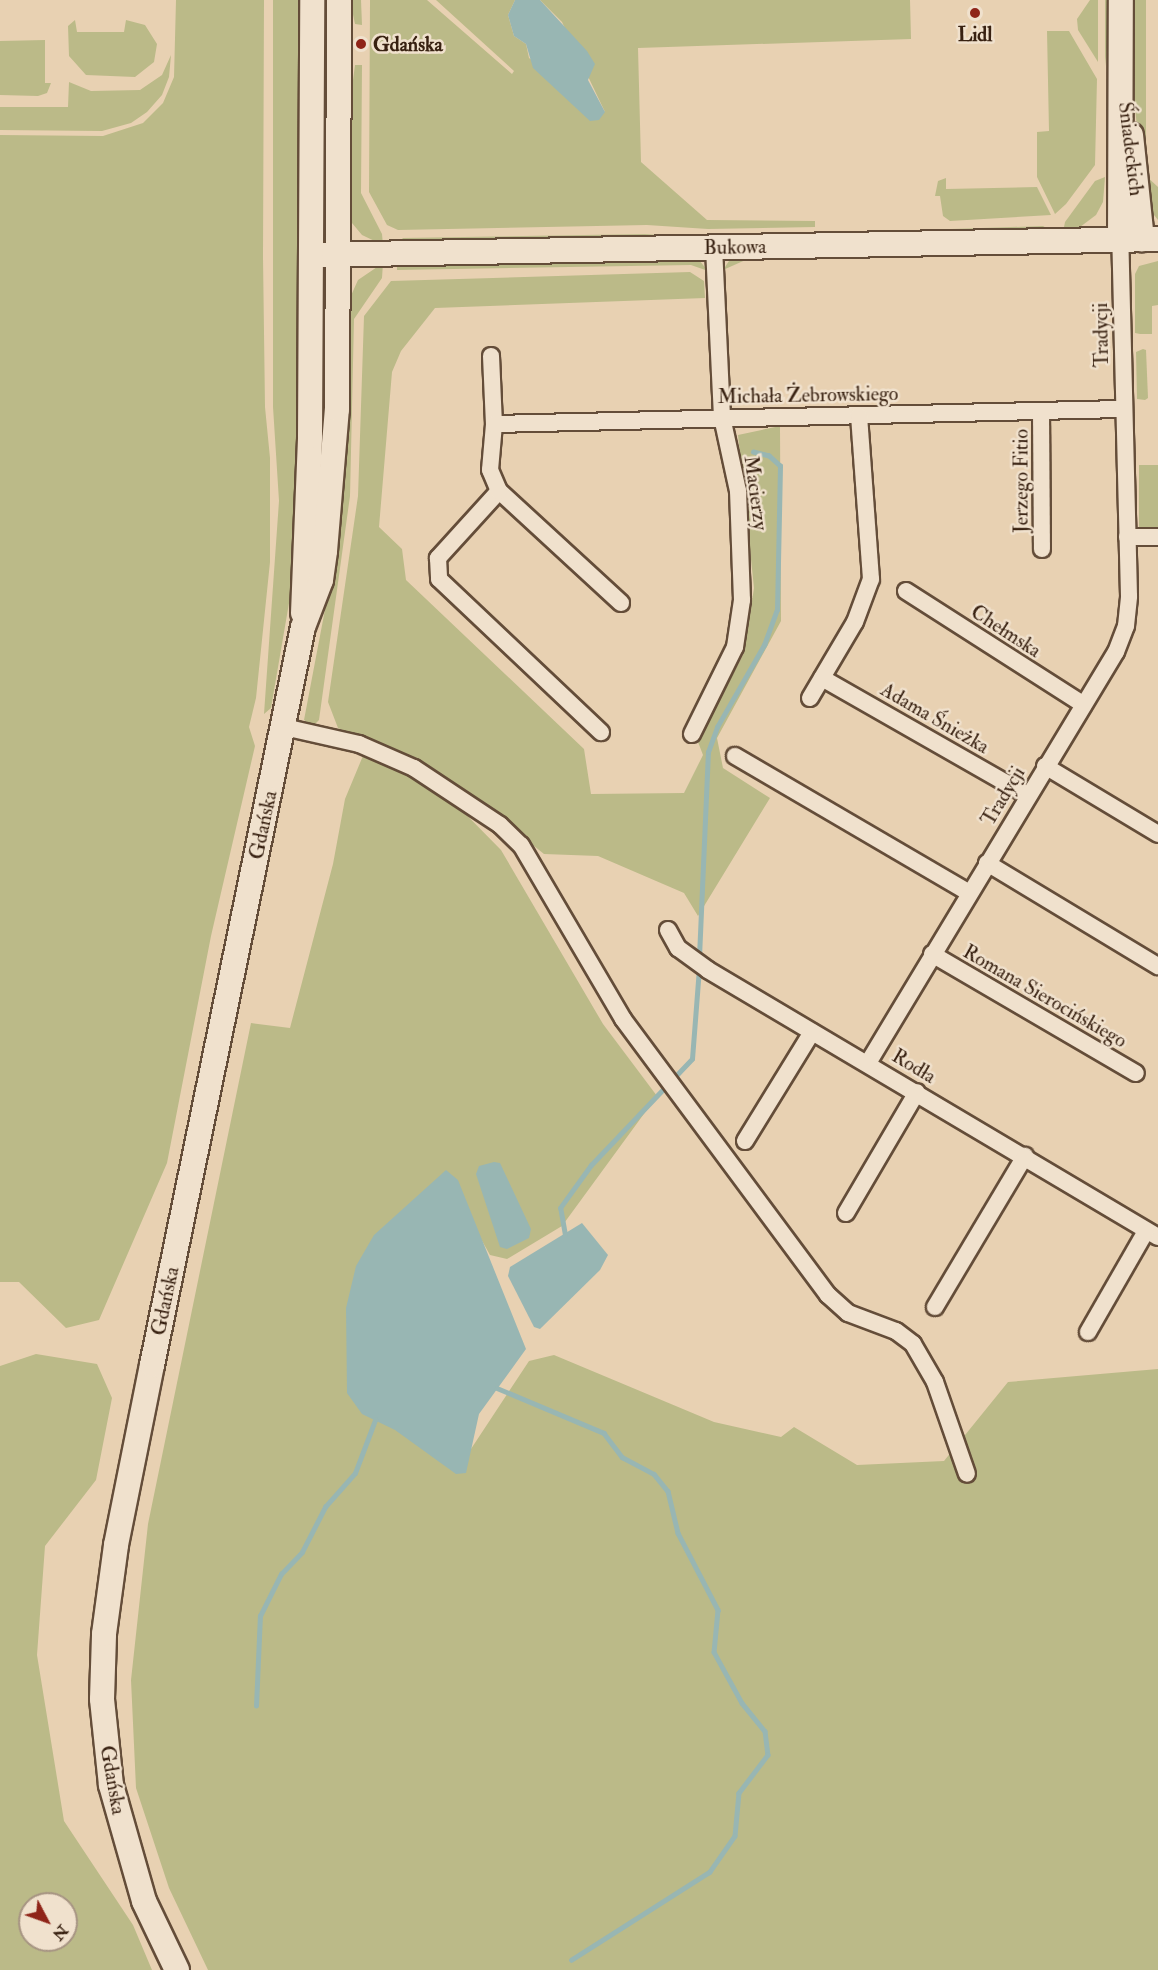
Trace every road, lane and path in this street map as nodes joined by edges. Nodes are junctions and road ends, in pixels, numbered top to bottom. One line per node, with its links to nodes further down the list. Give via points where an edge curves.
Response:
1 (312, 0): 7 (main road, Gdańska)
2 (339, 0): 6 (main road, Gdańska)
3 (1121, 0): 4 (main road, Śniadeckich, via 1119,59)
4 (1140, 240): 5 (main road, Bukowa); 9 (street, Tradycji)
5 (714, 248): 6 (main road, Bukowa); 12 (street, Macierzy)
6 (338, 254): 7 (main road, Bukowa); 20 (main road, Gdańska, via 332,491 321,580)
7 (312, 255): 20 (main road, Gdańska, via 310,466 302,576)
8 (491, 356): 13 (street)
9 (1123, 409): 10 (street, Michała Żebrowskiego); 15 (street, Tradycji)
10 (1041, 412): 11 (street, Michała Żebrowskiego); 17 (street, Jerzego Fitio)
11 (859, 415): 12 (street, Michała Żebrowskiego); 21 (street, via 871,579 859,614)
12 (722, 417): 13 (street, Michała Żebrowskiego); 26 (street, Macierzy, via 738,491 742,600 735,647)
13 (494, 424): 14 (street, via 490,470)
14 (499, 491): 19 (street); 25 (street, via 438,558 439,579)
15 (1127, 537): 16 (street); 23 (street, Tradycji, via 1129,596 1125,626)
16 (1158, 537)
17 (1042, 549)
18 (906, 591): 23 (street, Chełmska)
19 (621, 603)
20 (303, 627): 24 (main road, Gdańska)
21 (822, 678): 22 (street); 29 (street, Adama Śnieżka)
22 (810, 698)
23 (1085, 713): 28 (street, Tradycji)
24 (284, 727): 46 (street, via 359,744 414,768 500,825 521,845 623,1018 828,1295 848,1313 896,1331 913,1344 935,1382); 47 (main road, Gdańska, via 123,1511 104,1634 102,1699 111,1785 144,1901)
25 (601, 732)
26 (692, 734)
27 (735, 756): 32 (street)
28 (1045, 766): 29 (street, Tradycji); 30 (street)
29 (1028, 795): 31 (street, Tradycji)
30 (1158, 834)
31 (987, 863): 32 (street, Tradycji); 35 (street)
32 (969, 893): 34 (street, Tradycji)
33 (668, 930): 36 (street, Rodła, via 678,948 708,970)
34 (932, 954): 37 (street, Tradycji); 38 (street, Romana Sierocińskiego)
35 (1158, 966)
36 (812, 1032): 37 (street, Rodła); 40 (street)
37 (868, 1063): 39 (street, Rodła)
38 (1136, 1073)
39 (917, 1092): 41 (street, Rodła); 42 (street)
40 (745, 1141)
41 (1025, 1156): 43 (street, Rodła); 44 (street)
42 (846, 1212)
43 (1152, 1234): 45 (street, Rodła)
44 (935, 1307)
45 (1088, 1332)
46 (967, 1473)
47 (177, 1970)

